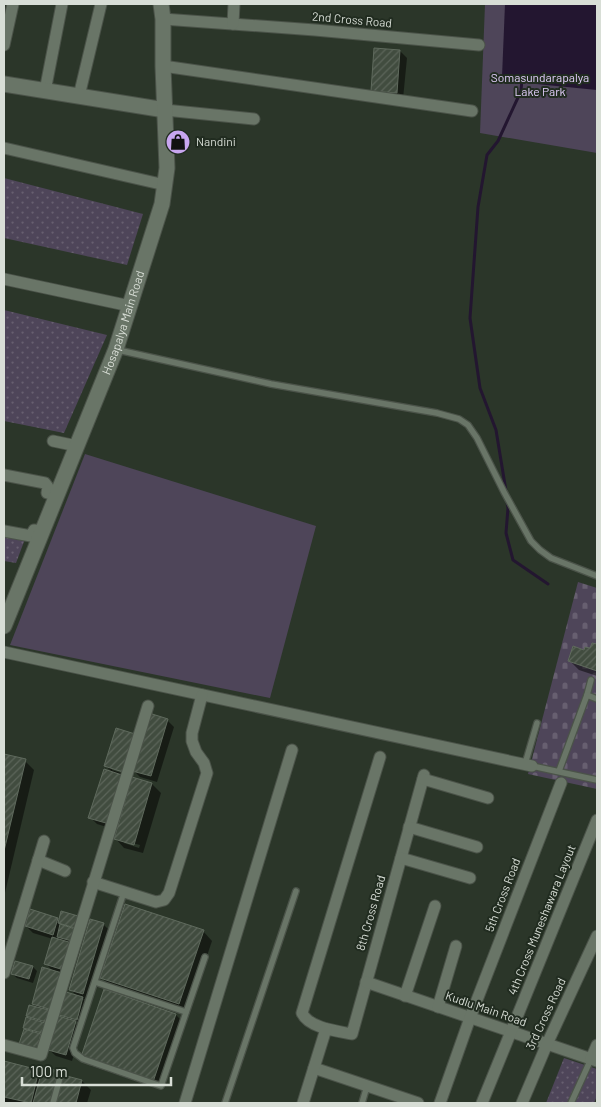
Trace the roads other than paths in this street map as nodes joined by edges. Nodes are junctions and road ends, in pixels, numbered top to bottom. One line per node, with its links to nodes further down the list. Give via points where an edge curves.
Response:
1 (13, 4): 8 (street)
2 (62, 4): 12 (street)
3 (101, 4): 13 (street)
4 (161, 4): 6 (street, Hosapalya Main Road)
5 (234, 4): 7 (street)
6 (164, 19): 7 (street, 2nd Cross Road); 10 (street, Hosapalya Main Road)
7 (233, 24): 9 (street, 2nd Cross Road)
8 (4, 45)
9 (479, 45)
10 (164, 66): 14 (street, Hosapalya Main Road); 15 (street)
11 (4, 84): 12 (street)
12 (45, 91): 13 (street)
13 (79, 96): 14 (street)
14 (165, 110): 16 (street); 18 (street, Hosapalya Main Road)
15 (472, 111)
16 (254, 119)
17 (4, 148): 18 (street)
18 (165, 185): 20 (street, Hosapalya Main Road)
19 (4, 279): 20 (street)
20 (130, 306): 21 (street, Hosapalya Main Road)
21 (116, 349): 23 (street, Hosapalya Main Road); 28 (lane, via 272,384 437,413 459,420 468,425 477,438 531,541 551,558)
22 (53, 441): 23 (street)
23 (76, 446): 25 (street, Hosapalya Main Road)
24 (4, 475): 25 (street, via 45,483 47,492)
25 (56, 496): 27 (street, Hosapalya Main Road)
26 (4, 531): 27 (street, via 29,536 34,530)
27 (42, 531): 29 (street, Hosapalya Main Road)
28 (597, 576)
29 (8, 603): 30 (street, Hosapalya Main Road)
30 (4, 626)
31 (4, 652): 33 (street)
32 (591, 680): 34 (lane)
33 (202, 695): 40 (street); 54 (street, via 192,741 207,773 169,894 156,902)
34 (587, 695): 35 (lane); 41 (lane)
35 (597, 699)
36 (148, 706): 52 (street)
37 (537, 723): 40 (lane)
38 (292, 750): 76 (street)
39 (380, 757): 66 (street, via 302,1013 304,1019)
40 (529, 765): 41 (lane)
41 (560, 777): 42 (lane); 65 (street, 5th Cross Road)
42 (597, 780)
43 (488, 798): 45 (street, 8th Cross Road, via 424,777)
44 (597, 820): 67 (street, 4th Cross Muneshawara Layout)
45 (409, 827): 47 (street); 48 (street, 8th Cross Road)
46 (44, 841): 49 (street)
47 (477, 847)
48 (401, 858): 51 (street); 61 (street, 8th Cross Road)
49 (38, 860): 50 (street); 59 (street)
50 (66, 871)
51 (470, 878)
52 (93, 882): 54 (street); 69 (street, via 41,1055)
53 (296, 891): 77 (lane)
54 (124, 892): 60 (lane)
55 (435, 906): 62 (street)
56 (597, 936): 68 (street, 3rd Cross Road)
57 (456, 946): 63 (street)
58 (205, 957): 64 (lane)
59 (4, 973)
60 (95, 982): 64 (lane); 64 (lane, via 73,1048 75,1053 83,1059 161,1086)
61 (366, 982): 62 (street, Kudlu Main Road); 66 (street, 8th Cross Road, via 352,1034)
62 (405, 996): 63 (street, Kudlu Main Road)
63 (438, 1007): 65 (street, Kudlu Main Road)
64 (186, 1012)
65 (470, 1018): 67 (street, Kudlu Main Road); 81 (street, 5th Cross Road)
66 (326, 1029): 72 (street)
67 (512, 1032): 68 (street, Kudlu Main Road); 82 (street, 4th Cross Muneshawara Layout)
68 (547, 1044): 71 (street, Kudlu Main Road); 83 (street, 3rd Cross Road)
69 (4, 1045)
70 (597, 1045): 71 (street)
71 (594, 1060): 84 (lane)
72 (314, 1068): 74 (street); 78 (street)
73 (61, 1074): 75 (lane)
74 (367, 1086): 79 (lane); 80 (street)
75 (53, 1103)
76 (185, 1103)
77 (225, 1103)
78 (303, 1103)
79 (362, 1103)
80 (418, 1103)
81 (440, 1103)
82 (482, 1103)
83 (522, 1103)
84 (571, 1103)

